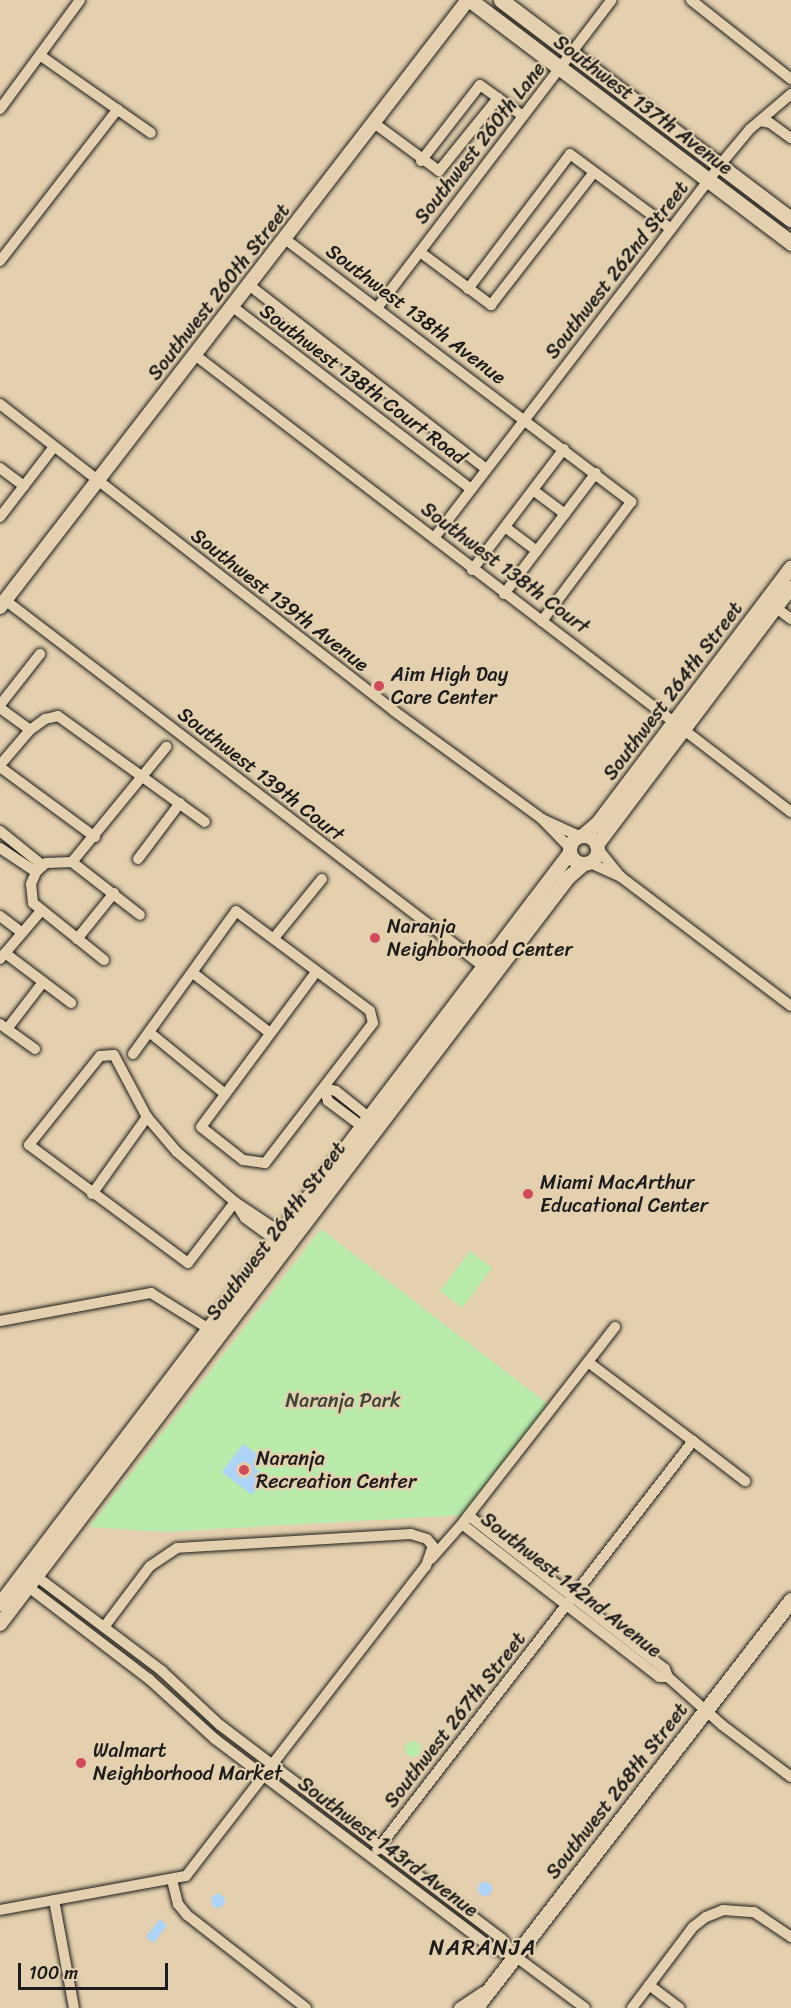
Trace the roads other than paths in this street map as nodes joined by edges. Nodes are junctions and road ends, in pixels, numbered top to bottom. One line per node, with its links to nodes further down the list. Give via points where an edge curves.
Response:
1 (80, 0): 7 (street)
2 (469, 0): 8 (main road, Southwest 137th Avenue); 16 (street, Southwest 260th Street)
3 (501, 0): 6 (main road, Southwest 137th Avenue)
4 (612, 0): 6 (street, Southwest 260th Lane)
5 (691, 0): 9 (street)
6 (572, 53): 8 (street, Southwest 260th Lane); 20 (main road, Southwest 137th Avenue)
7 (41, 56): 12 (street); 13 (street)
8 (561, 68): 14 (street, Southwest 260th Lane); 22 (main road, Southwest 137th Avenue)
9 (791, 79)
10 (791, 94): 15 (street, Southwest 262nd Street)
11 (498, 98): 14 (street); 19 (street, via 444,169 435,170); 19 (street, via 480,85)
12 (0, 109)
13 (118, 109): 17 (street); 28 (street)
14 (523, 116): 27 (street, Southwest 260th Lane)
15 (760, 121): 18 (street, via 770,123); 20 (street, Southwest 262nd Street)
16 (374, 123): 19 (street); 25 (street, Southwest 260th Street)
17 (151, 133)
18 (791, 138)
19 (422, 160)
20 (720, 165): 22 (street, Southwest 262nd Street); 23 (main road, Southwest 137th Avenue)
21 (594, 171): 24 (street); 30 (street, via 491,305); 30 (street, via 570,154)
22 (708, 181): 24 (street, Southwest 262nd Street); 26 (main road, Southwest 137th Avenue)
23 (791, 219)
24 (671, 229): 35 (street, Southwest 262nd Street)
25 (285, 239): 29 (street, Southwest 260th Street); 32 (street, Southwest 138th Avenue)
26 (791, 243)
27 (420, 252): 30 (street); 32 (street, Southwest 260th Lane)
28 (0, 261)
29 (249, 285): 31 (street, Southwest 260th Street); 39 (street, Southwest 138th Court Road)
30 (468, 289)
31 (233, 307): 33 (street, Southwest 260th Street); 43 (street, Southwest 138th Court Road)
32 (377, 308): 35 (street, Southwest 138th Avenue)
33 (195, 356): 41 (street, Southwest 260th Street); 48 (street, Southwest 138th Court)
34 (0, 404): 36 (street, Southwest 139th Avenue)
35 (525, 419): 37 (street, Southwest 138th Avenue); 39 (street, Southwest 262nd Street)
36 (54, 447): 41 (street, Southwest 139th Avenue); 42 (street)
37 (564, 449): 40 (street, Southwest 138th Avenue); 44 (street)
38 (0, 468): 42 (street)
39 (486, 469): 43 (street, Southwest 262nd Street)
40 (596, 473): 45 (street); 57 (street, Southwest 138th Avenue, via 631,502)
41 (96, 480): 54 (street, Southwest 260th Street); 67 (street, Southwest 139th Avenue, via 394,711)
42 (24, 486): 46 (street)
43 (471, 489): 48 (street, Southwest 262nd Street)
44 (533, 490): 45 (street); 47 (street)
45 (565, 514): 49 (street)
46 (0, 517)
47 (505, 527): 49 (street); 51 (street)
48 (434, 538): 51 (street, Southwest 138th Court)
49 (537, 551): 53 (street)
50 (791, 568): 55 (street, Southwest 264th Street)
51 (472, 570): 53 (street, Southwest 138th Court)
52 (791, 588): 55 (street, Southwest 264th Street)
53 (504, 594): 57 (street, Southwest 138th Court)
54 (3, 603): 91 (street, Southwest 139th Court)
55 (771, 604): 56 (street); 60 (street, Southwest 264th Street)
56 (791, 619)
57 (542, 621): 60 (street, Southwest 138th Court)
58 (40, 654): 59 (street)
59 (0, 706): 61 (street)
60 (678, 726): 66 (street, Southwest 138th Court); 70 (street, Southwest 264th Street, via 598,823); 72 (street, Southwest 264th Street)
61 (30, 730): 63 (street); 64 (street, via 52,716 65,718)
62 (166, 747): 64 (street)
63 (0, 766): 71 (street)
64 (144, 775): 65 (street); 71 (street)
65 (180, 802): 68 (street); 75 (street)
66 (791, 812)
67 (543, 819): 70 (street, Southwest 139th Avenue); 74 (street, Southwest 139th Avenue)
68 (205, 822)
69 (2, 836): 78 (street)
70 (581, 836): 72 (street); 74 (street, Southwest 264th Street)
71 (94, 837): 76 (street)
72 (598, 847): 77 (street, Southwest 264th Street); 79 (street)
73 (0, 848): 78 (street)
74 (570, 850): 77 (street, via 573,860); 91 (street, Southwest 264th Street)
75 (138, 859)
76 (72, 862): 78 (street); 81 (street)
77 (587, 863): 79 (street); 91 (street, Southwest 264th Street, via 571,874)
78 (39, 868): 82 (street, via 31,898)
79 (621, 877): 95 (street)
80 (322, 879): 87 (street)
81 (114, 893): 83 (street); 86 (street)
82 (41, 911): 85 (street); 86 (street)
83 (140, 915)
84 (0, 916): 85 (street)
85 (21, 932): 88 (street)
86 (77, 939): 89 (street)
87 (274, 939): 90 (street); 92 (street, via 237,911)
88 (2, 956): 93 (street)
89 (104, 960)
90 (316, 971): 98 (street); 101 (street, via 370,1011 373,1023)
91 (490, 972): 106 (street, Southwest 264th Street); 112 (street, Southwest 264th Street)
92 (193, 973): 97 (street); 98 (street)
93 (43, 982): 94 (street); 96 (street)
94 (71, 1003)
95 (791, 1006)
96 (3, 1026): 99 (street)
97 (149, 1032): 100 (street); 102 (street)
98 (270, 1033): 102 (street)
99 (35, 1049)
100 (133, 1054)
101 (324, 1088): 102 (street, via 265,1163 243,1160 201,1127); 103 (street, via 336,1091); 104 (street, via 328,1101)
102 (225, 1094)
103 (349, 1102): 104 (street); 106 (street)
104 (342, 1112): 106 (street)
105 (147, 1117): 107 (street); 107 (street, via 114,1054 100,1056 29,1146); 108 (street, via 177,1152)
106 (367, 1123): 109 (street, Southwest 264th Street)
107 (92, 1194): 108 (street, via 188,1263)
108 (235, 1202): 109 (street)
109 (280, 1237): 112 (street, Southwest 264th Street)
110 (0, 1321): 112 (street, via 151,1293)
111 (615, 1327): 113 (street)
112 (214, 1333): 118 (street, Southwest 264th Street)
113 (588, 1362): 114 (street); 116 (street)
114 (693, 1441): 115 (street); 120 (street, Southwest 267th Street)
115 (744, 1481)
116 (466, 1520): 117 (street, Southwest 142nd Avenue); 120 (street, Southwest 142nd Avenue)
117 (431, 1559): 123 (street, via 433,1546 427,1539 411,1534 169,1551 150,1566); 125 (street, Southwest 142nd Avenue)
118 (28, 1578): 121 (street, Southwest 264th Street); 122 (street, Southwest 264th Street); 123 (street, Southwest 143rd Avenue); 126 (street, Southwest 143rd Avenue)
119 (791, 1600): 124 (main road, Southwest 268th Street)
120 (571, 1601): 124 (street, Southwest 142nd Avenue, via 659,1677 668,1677); 128 (street, Southwest 267th Street)
121 (0, 1604)
122 (0, 1624)
123 (104, 1627): 125 (street, Southwest 143rd Avenue)
124 (706, 1710): 127 (street, Southwest 142nd Avenue); 134 (main road, Southwest 268th Street)
125 (273, 1765): 126 (street, Southwest 142nd Avenue); 128 (street, Southwest 143rd Avenue)
126 (264, 1776): 129 (street, Southwest 143rd Avenue); 130 (street, Southwest 142nd Avenue, via 196,1865 186,1876)
127 (791, 1777)
128 (380, 1846): 129 (street, Southwest 267th Street); 134 (street, Southwest 143rd Avenue, via 502,1939)
129 (371, 1857): 134 (street, Southwest 143rd Avenue, via 490,1947)
130 (172, 1880): 131 (street); 138 (street, via 178,1904 187,1915)
131 (54, 1900): 132 (street); 137 (street)
132 (0, 1910)
133 (791, 1936): 136 (street, via 768,1919 740,1909 706,1917 693,1927)
134 (515, 1956): 135 (main road, Southwest 268th Street); 141 (street, Southwest 143rd Avenue)
135 (493, 1985): 139 (street); 140 (main road, Southwest 268th Street)
136 (649, 1985): 142 (street); 143 (street)
137 (74, 2008)
138 (306, 2008)
139 (459, 2008)
140 (475, 2008)
141 (585, 2008)
142 (632, 2008)
143 (679, 2008)

